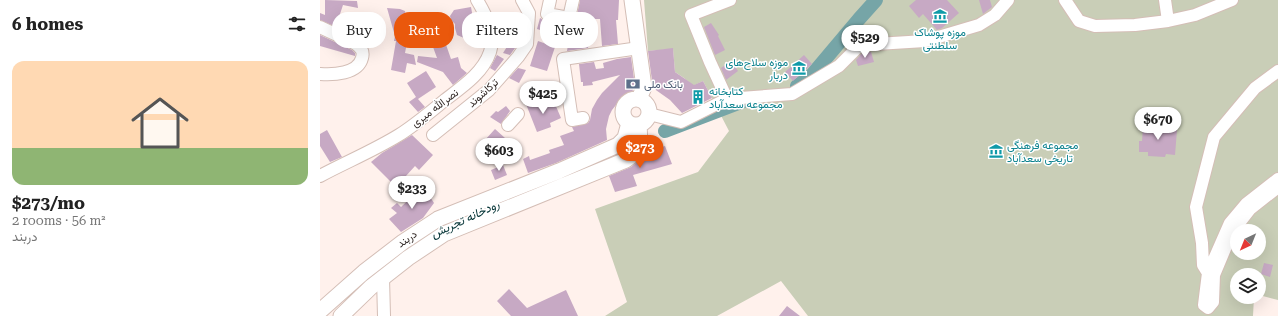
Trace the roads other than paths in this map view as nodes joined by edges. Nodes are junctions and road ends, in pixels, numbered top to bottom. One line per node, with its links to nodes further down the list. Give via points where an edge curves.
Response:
1 (477, 0): 24 (street, نصرالله میری, via 492,34 490,51 484,65 466,84 401,134)
2 (522, 0): 23 (street, ترکاشوند, via 529,13 527,44 489,90)
3 (550, 0): 4 (street, via 547,14 569,18)
4 (573, 0)
5 (632, 0): 13 (main road)
6 (730, 0): 17 (street, via 691,15)
7 (1008, 0): 17 (street, via 995,15 979,25 925,41 860,45 839,66 792,94)
8 (1065, 0): 11 (street, via 1079,21 1095,26)
9 (1165, 0): 11 (street)
10 (1232, 0): 11 (street, via 1195,15)
11 (1168, 21)
12 (320, 27): 15 (street, via 356,44 363,54 361,62 350,70)
13 (639, 48): 16 (main road, via 644,87); 20 (street, via 563,59 572,120)
14 (1278, 72): 31 (street, via 1255,88 1214,137 1196,207 1203,265)
15 (320, 74)
16 (639, 99): 19 (main road, via 648,106); 21 (main road, via 632,100 623,108 624,116)
17 (727, 99): 19 (street, via 681,122)
18 (518, 114): 22 (street)
19 (649, 114): 21 (main road, via 646,121)
20 (583, 118)
21 (634, 124): 27 (main road, دربند, via 618,145 438,219); 29 (main road, دربند, via 640,145 626,160 444,234)
22 (508, 125)
23 (433, 135)
24 (320, 176)
25 (1278, 179): 31 (street, via 1246,204 1230,223)
26 (1278, 187): 31 (street, via 1250,209 1232,232 1214,275 1213,302 1208,308 1204,305)
27 (422, 229): 28 (main road, دربند); 29 (main road, via 420,239)
28 (403, 242): 30 (main road, via 413,244); 33 (main road, دربند, via 364,272)
29 (430, 243): 30 (main road, دربند)
30 (412, 255): 32 (main road, دربند)
31 (1208, 273)
32 (383, 278): 34 (main road, دربند); 35 (street)
33 (320, 312)
34 (341, 316)
35 (384, 316)

